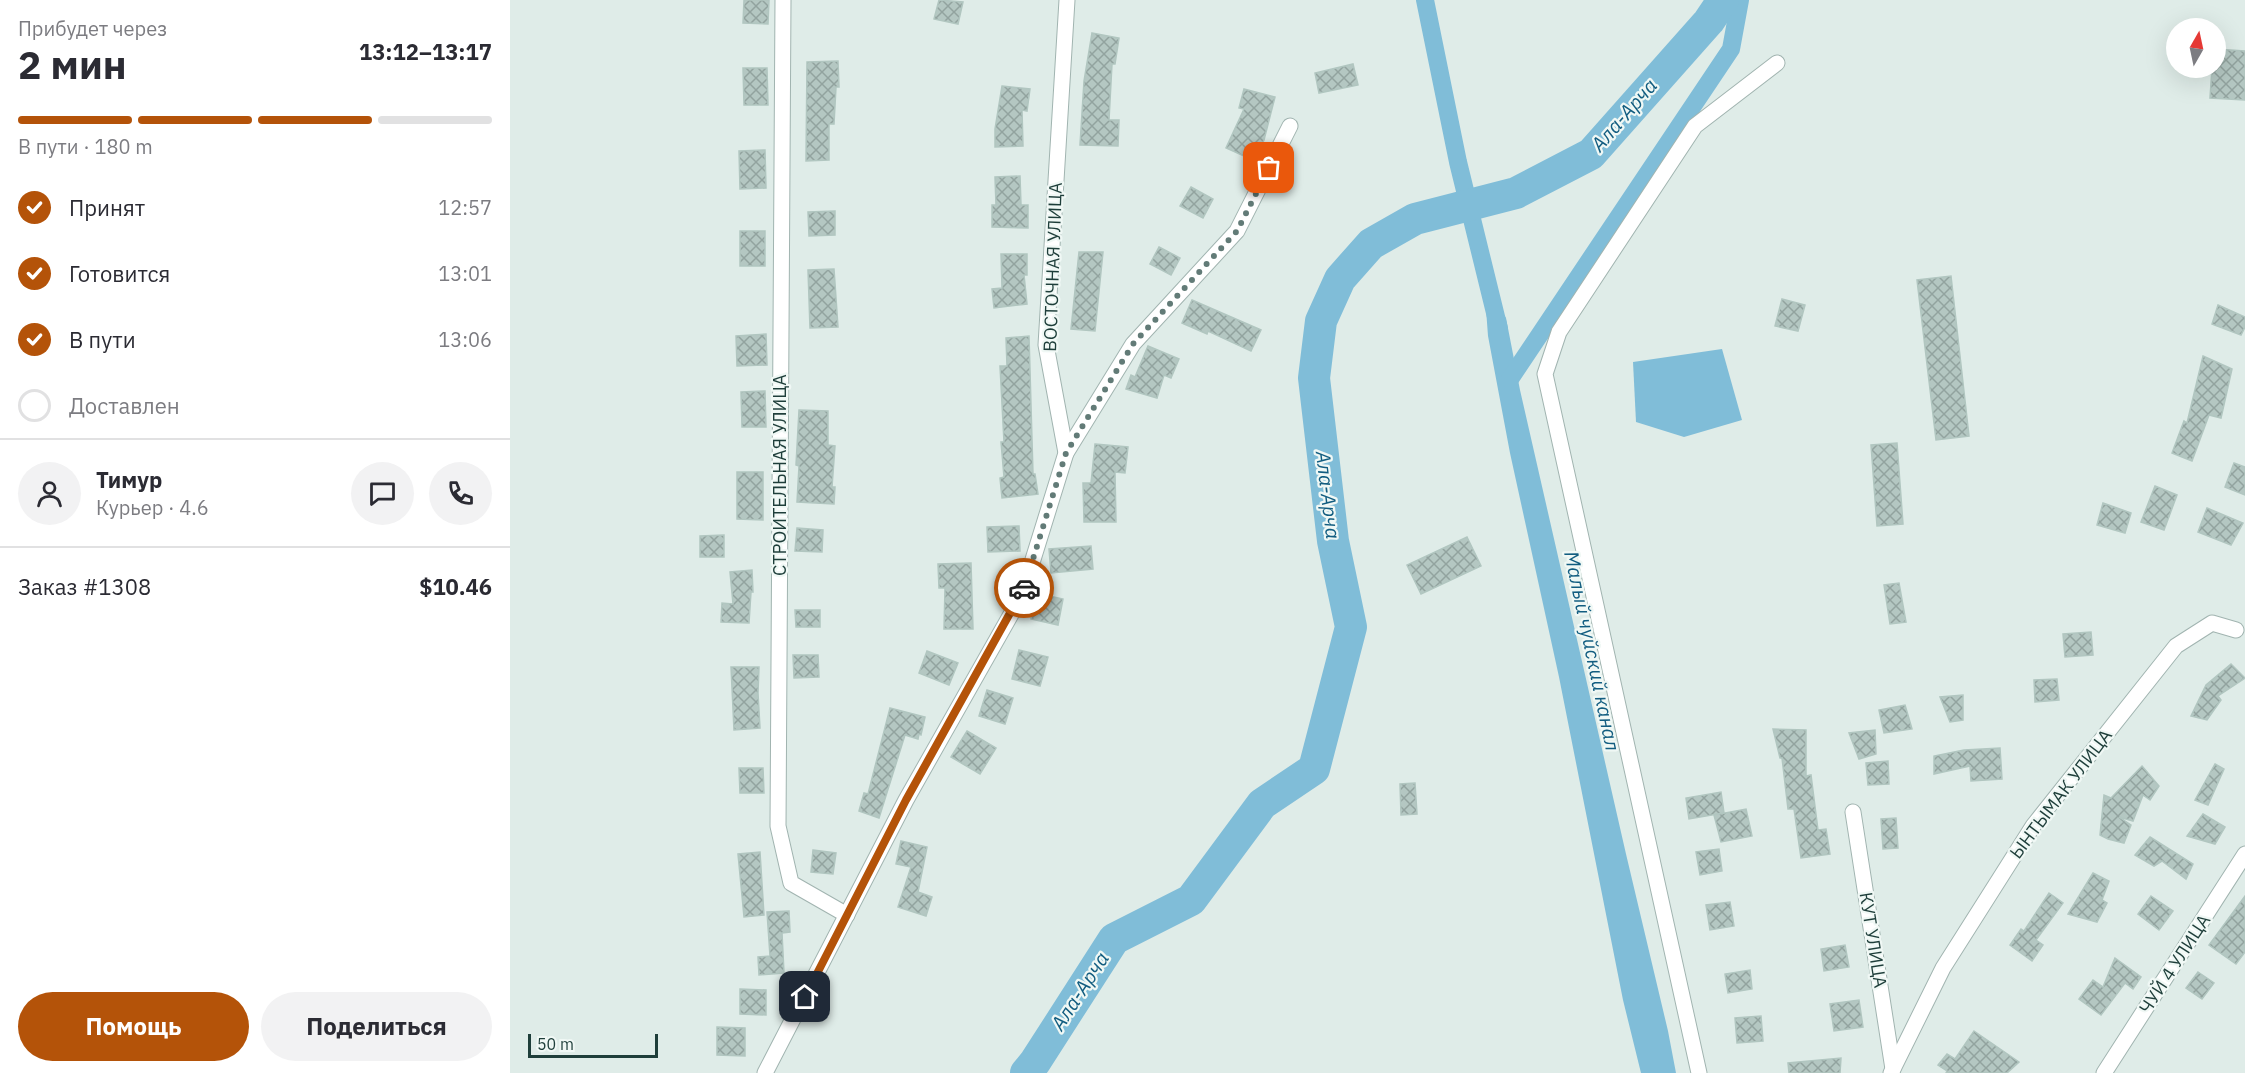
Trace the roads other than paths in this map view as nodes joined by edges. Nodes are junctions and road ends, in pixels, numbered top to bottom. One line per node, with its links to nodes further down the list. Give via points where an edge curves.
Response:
1 (783, 0): 9 (street, СТРОИТЕЛЬНАЯ УЛИЦА, via 778,826 790,883)
2 (1067, 0): 5 (street, ВОСТОЧНАЯ УЛИЦА, via 1046,345)
3 (1777, 63): 12 (street, via 1695,126 1559,332 1545,374)
4 (1290, 126): 5 (street, via 1237,231 1133,344)
5 (1066, 453): 9 (street, ВОСТОЧНАЯ УЛИЦА, via 1022,595 906,800)
6 (2236, 630): 10 (street, ЫНТЫМАК УЛИЦА, via 2212,623 2176,646 2033,826 1943,968)
7 (1853, 812): 10 (street, КУТ УЛИЦА)
8 (2245, 855): 13 (street, ЧУЙ 4 УЛИЦА)
9 (847, 915): 11 (street, ВОСТОЧНАЯ УЛИЦА)
10 (1892, 1071)
11 (765, 1073)
12 (1700, 1073)
13 (2104, 1073)

